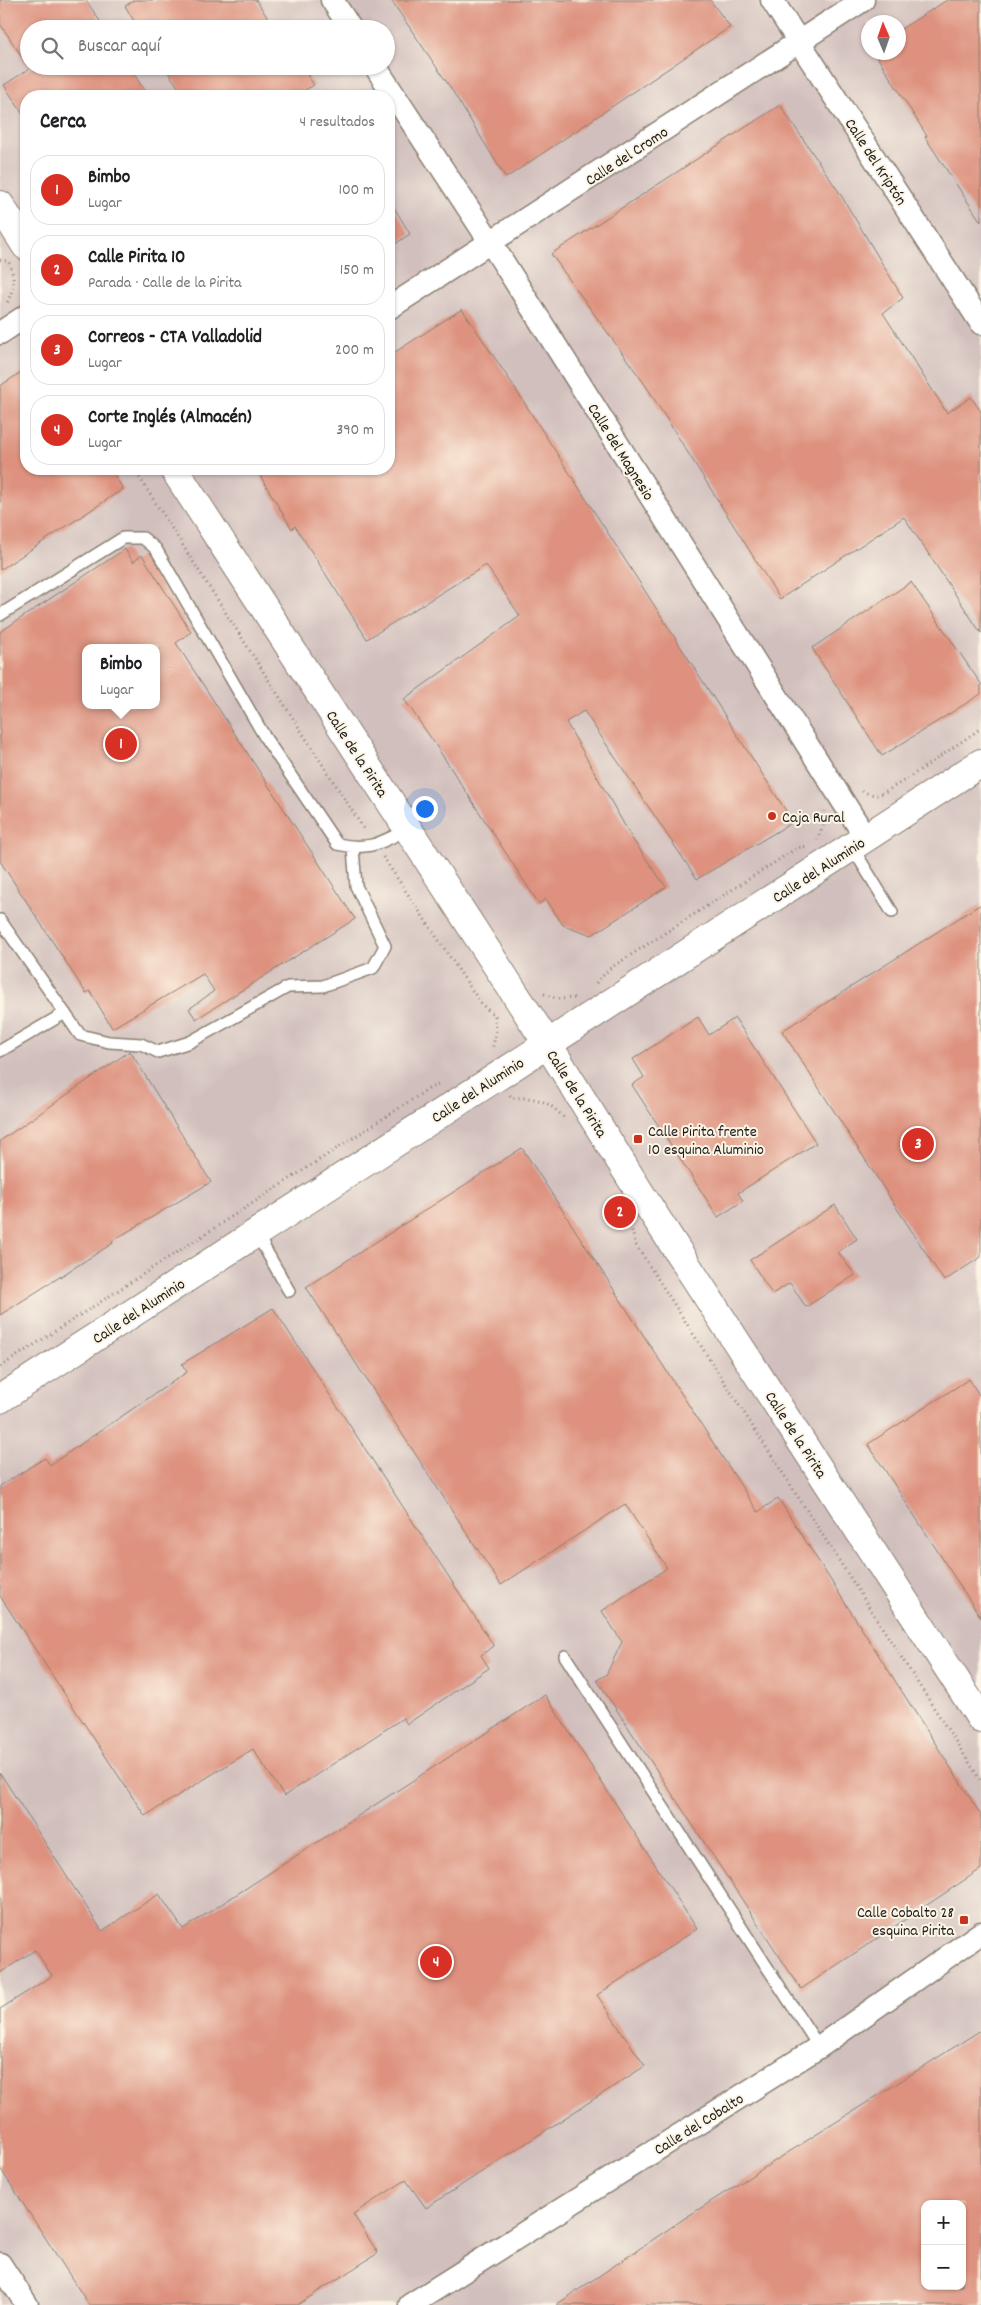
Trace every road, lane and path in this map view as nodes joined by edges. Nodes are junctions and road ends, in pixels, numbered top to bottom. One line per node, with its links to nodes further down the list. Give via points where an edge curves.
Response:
1 (332, 0): 4 (street)
2 (772, 0): 5 (street, Calle del Kriptón)
3 (863, 0): 5 (street, Calle del Cromo)
4 (345, 20)
5 (799, 42): 11 (street, Calle del Cromo); 16 (street, Calle del Kriptón)
6 (381, 75): 7 (street, Calle del Magnesio)
7 (391, 90)
8 (395, 97): 11 (street, Calle del Magnesio)
9 (0, 205): 10 (street)
10 (20, 237)
11 (491, 243): 13 (street, Calle del Cromo); 26 (street, Calle del Magnesio)
12 (0, 260): 14 (path, via 8,261 13,271 13,292)
13 (395, 304)
14 (5, 308)
15 (20, 320): 17 (street)
16 (981, 323)
17 (0, 333)
18 (138, 475): 27 (path)
19 (178, 475): 25 (street, Calle de la Pirita)
20 (0, 615): 28 (lane, via 123,538 143,538 156,549 271,748 337,844)
21 (981, 728): 23 (path, via 891,790 878,795)
22 (981, 764): 26 (street, Calle del Aluminio)
23 (859, 789)
24 (822, 804): 31 (path, via 824,824 820,837 809,846 797,848 609,969)
25 (408, 828): 27 (lane); 35 (street, Calle de la Pirita)
26 (859, 843): 29 (lane); 35 (street, Calle del Aluminio)
27 (375, 845): 28 (lane); 37 (path, via 482,1004 495,1016 496,1033)
28 (353, 848): 34 (lane, via 356,886 384,946 374,968 323,986 288,987 190,1042 158,1052 141,1044 109,1042 80,1035)
29 (892, 912)
30 (0, 920): 34 (lane)
31 (592, 989)
32 (540, 990): 33 (path, via 558,999 573,999)
33 (579, 995)
34 (65, 1013): 36 (lane)
35 (548, 1043): 42 (street, Calle del Aluminio); 47 (street, Calle de la Pirita, via 642,1196)
36 (0, 1051)
37 (489, 1053)
38 (447, 1081): 44 (path, via 430,1088)
39 (512, 1098): 40 (path, via 541,1100 554,1108)
40 (569, 1126)
41 (628, 1215): 48 (path, via 636,1245)
42 (256, 1233): 43 (lane); 45 (street, Calle del Aluminio)
43 (289, 1291)
44 (0, 1367)
45 (0, 1399)
46 (565, 1656): 50 (lane)
47 (981, 1718)
48 (981, 1781)
49 (981, 1934): 50 (street, Calle del Cobalto)
50 (819, 2047): 53 (street, Calle del Cobalto)
51 (0, 2264): 52 (street)
52 (26, 2305)
53 (410, 2305)

